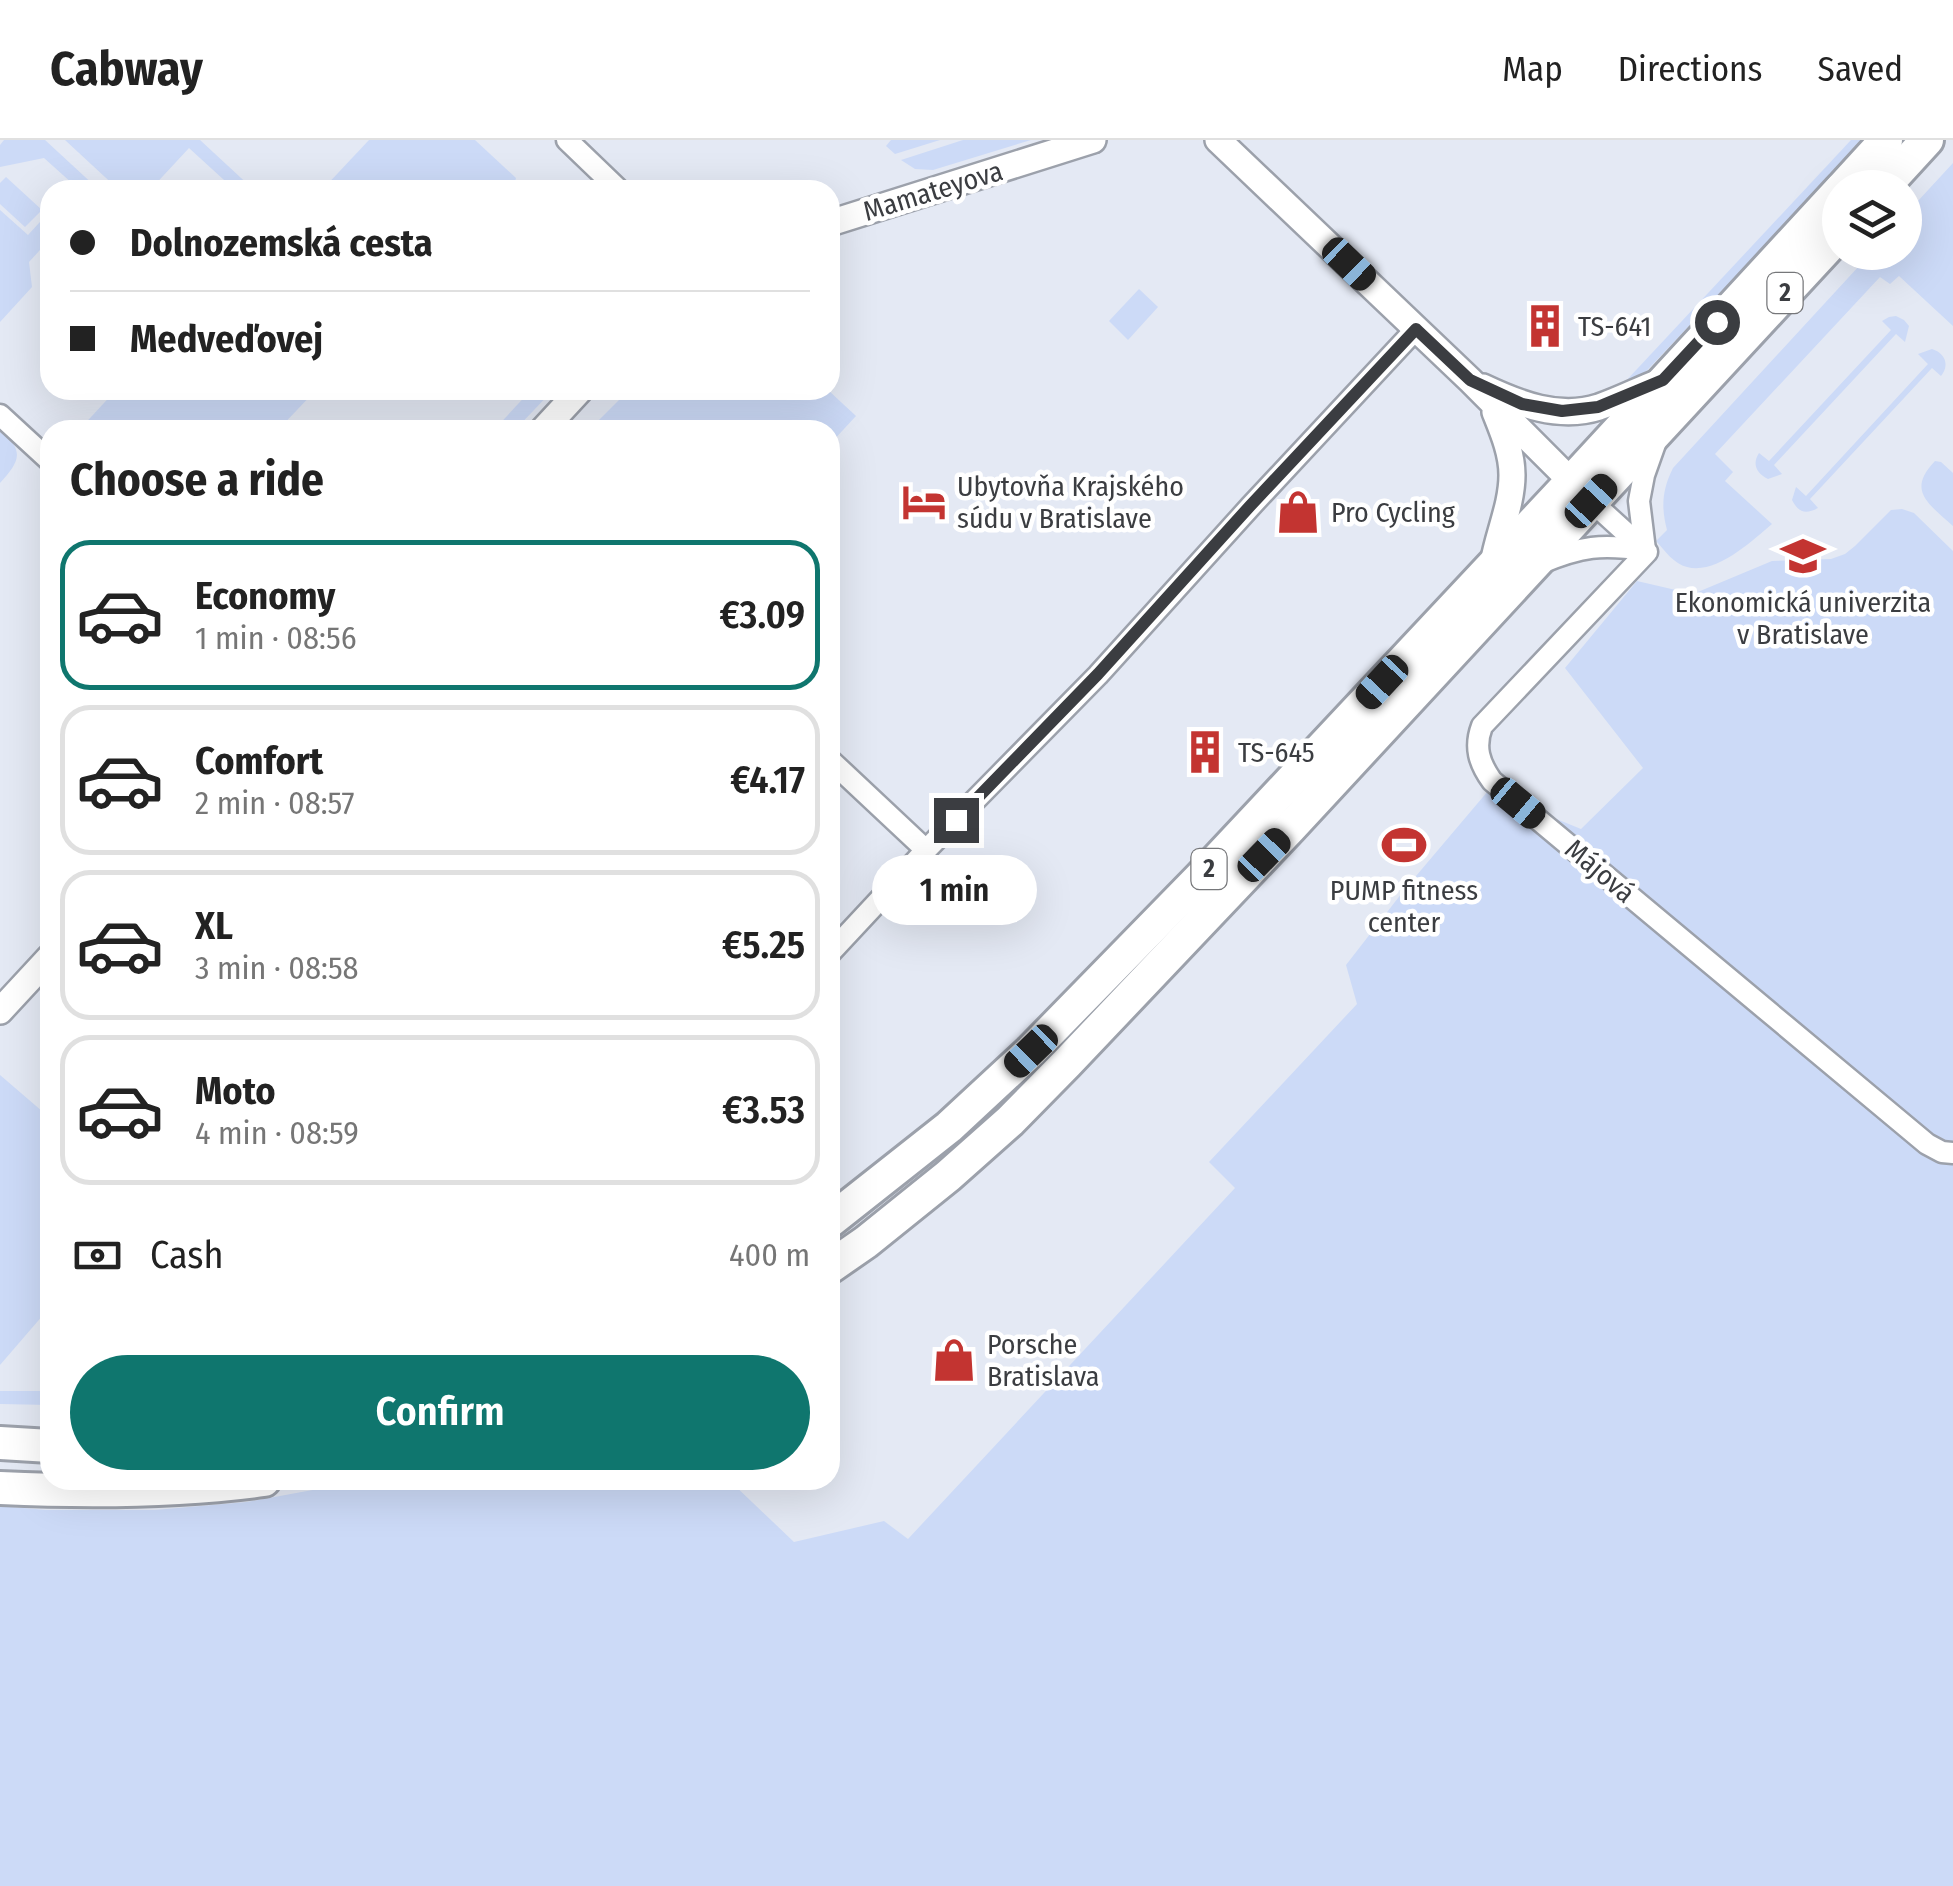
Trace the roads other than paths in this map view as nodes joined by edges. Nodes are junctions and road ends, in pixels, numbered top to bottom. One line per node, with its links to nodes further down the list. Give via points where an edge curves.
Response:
1 (566, 140): 8 (street)
2 (1094, 140): 10 (street, Mamateyova)
3 (1218, 140): 12 (street)
4 (1886, 140): 6 (main road, 2)
5 (1927, 140): 7 (main road)
6 (1858, 170)
7 (1900, 170)
8 (608, 180)
9 (1822, 209): 14 (main road, 2)
10 (840, 220)
11 (1822, 253): 19 (main road, 2)
12 (1416, 329): 13 (street); 26 (street)
13 (1470, 380): 14 (street, via 1522,404 1562,411 1598,407); 16 (street)
14 (1663, 380): 21 (main road, 2)
15 (570, 400): 18 (street)
16 (1492, 402): 21 (street); 23 (street, via 1512,476)
17 (0, 415): 20 (street)
18 (552, 420)
19 (1660, 428): 21 (main road, 2); 22 (street, via 1639,501)
20 (40, 452)
21 (1581, 492): 22 (street); 23 (main road, 2); 24 (main road, 2)
22 (1645, 550): 24 (street, via 1598,546); 30 (street, Májová, via 1482,726 1477,740 1486,772 1926,1144)
23 (1493, 564): 31 (main road, 2, via 1031,1051)
24 (1529, 568): 32 (main road, 2, via 1010,1121)
25 (840, 769): 26 (street)
26 (926, 850): 27 (street)
27 (840, 943)
28 (40, 968): 29 (street)
29 (0, 1011)
30 (1953, 1153)
31 (840, 1213)
32 (840, 1260)
33 (0, 1443): 34 (main road)
34 (40, 1445)
35 (0, 1488): 36 (main road)
36 (40, 1489)

